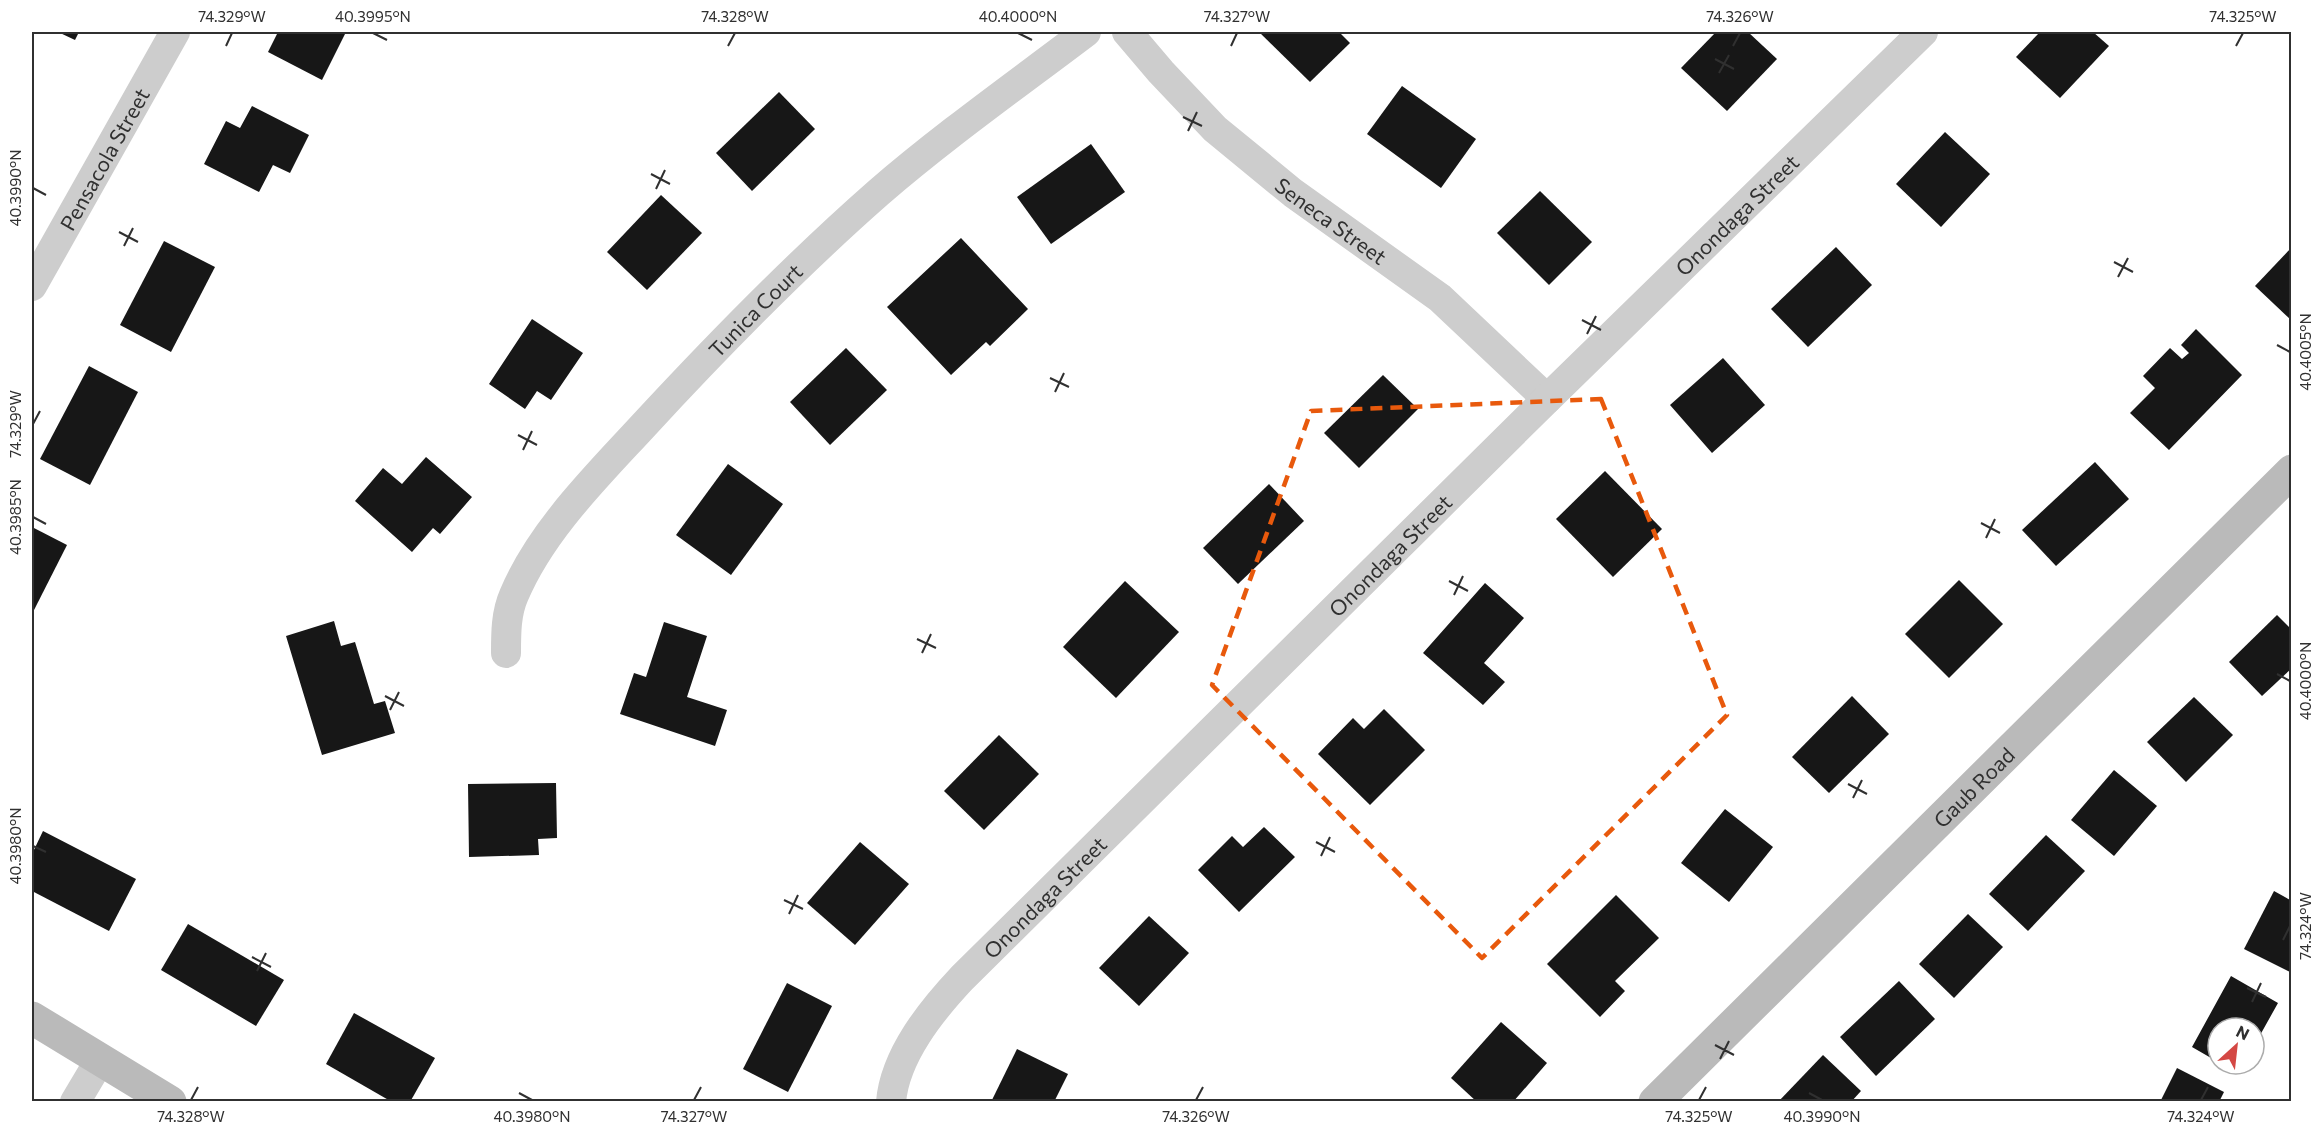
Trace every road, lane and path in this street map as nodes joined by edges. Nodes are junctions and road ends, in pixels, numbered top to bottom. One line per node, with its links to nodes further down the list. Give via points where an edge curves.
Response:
1 (175, 32): 5 (street, Pensacola Street)
2 (1086, 32): 8 (street, Tunica Court, via 877,194 671,396 608,464 534,557 513,596 506,623)
3 (1127, 32): 6 (street, Seneca Street, via 1215,129 1293,193 1440,298)
4 (1923, 32): 6 (street, Onondaga Street)
5 (32, 286)
6 (1547, 399): 13 (street, Onondaga Street, via 931,1011 909,1047)
7 (2292, 471): 14 (street, Gaub Road)
8 (506, 653)
9 (32, 1018): 10 (street)
10 (100, 1060): 11 (street); 12 (street)
11 (75, 1101)
12 (170, 1101)
13 (891, 1101)
14 (1656, 1101)

